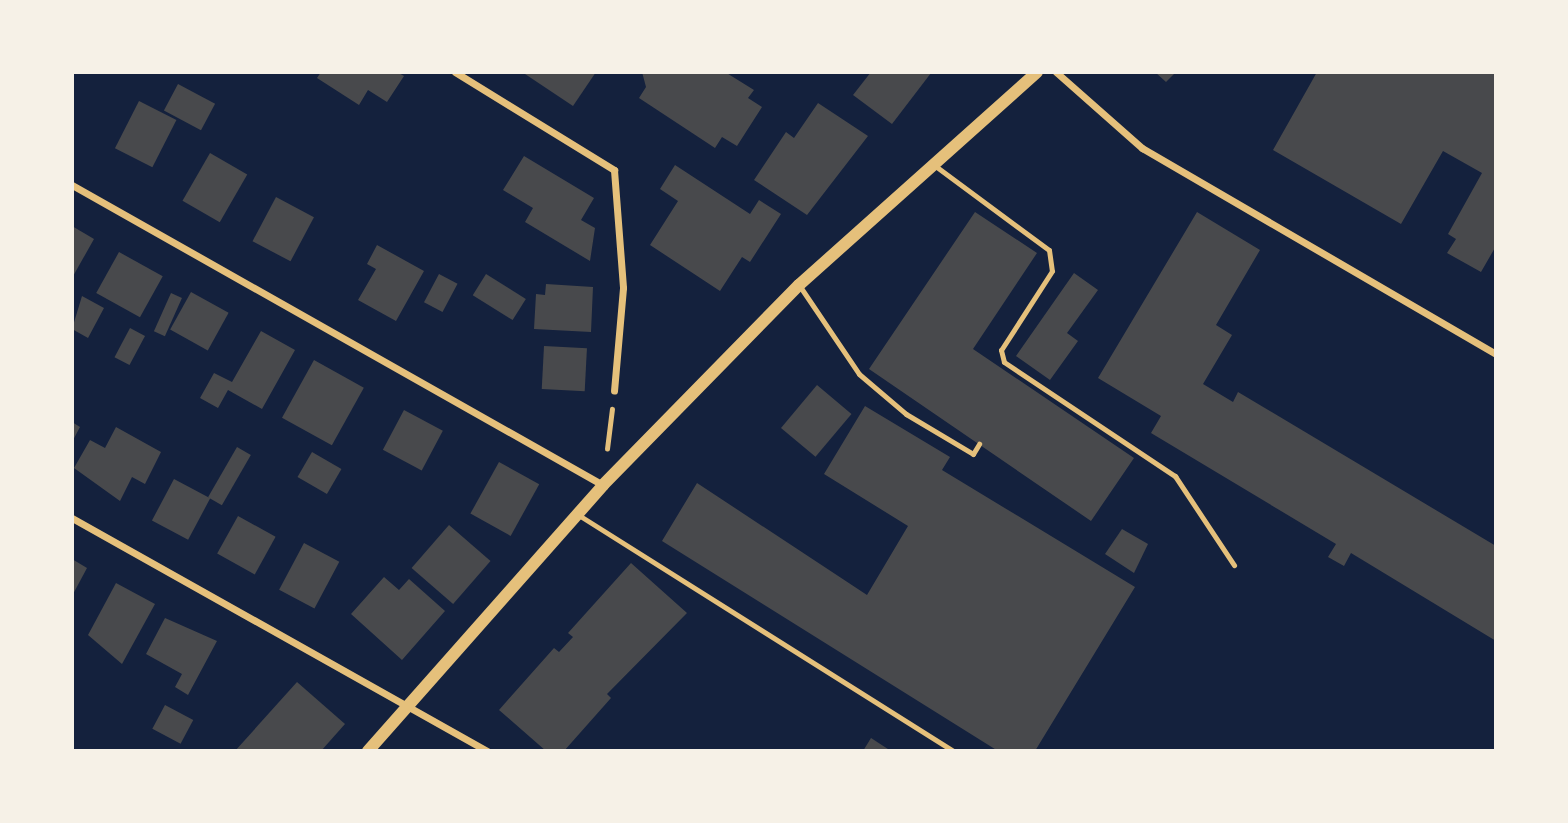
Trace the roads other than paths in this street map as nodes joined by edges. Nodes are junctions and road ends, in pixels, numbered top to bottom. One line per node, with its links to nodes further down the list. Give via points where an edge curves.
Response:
1 (455, 72): 10 (street, via 614,170 622,288)
2 (1037, 72): 4 (street)
3 (1056, 72): 7 (street, via 1142,148)
4 (931, 163): 6 (street); 8 (lane, via 1049,250 1052,271 1001,350 1004,362)
5 (72, 185): 12 (street)
6 (799, 285): 11 (lane, via 859,374 906,414 973,454); 12 (street)
7 (1496, 354)
8 (1028, 378): 9 (lane); 15 (lane, via 1175,476)
9 (1024, 384)
10 (614, 391)
11 (979, 444)
12 (603, 485): 13 (street)
13 (577, 514): 16 (street); 19 (lane)
14 (72, 518): 16 (street)
15 (1234, 565)
16 (407, 706): 17 (street); 18 (street)
17 (368, 751)
18 (488, 751)
19 (953, 751)

